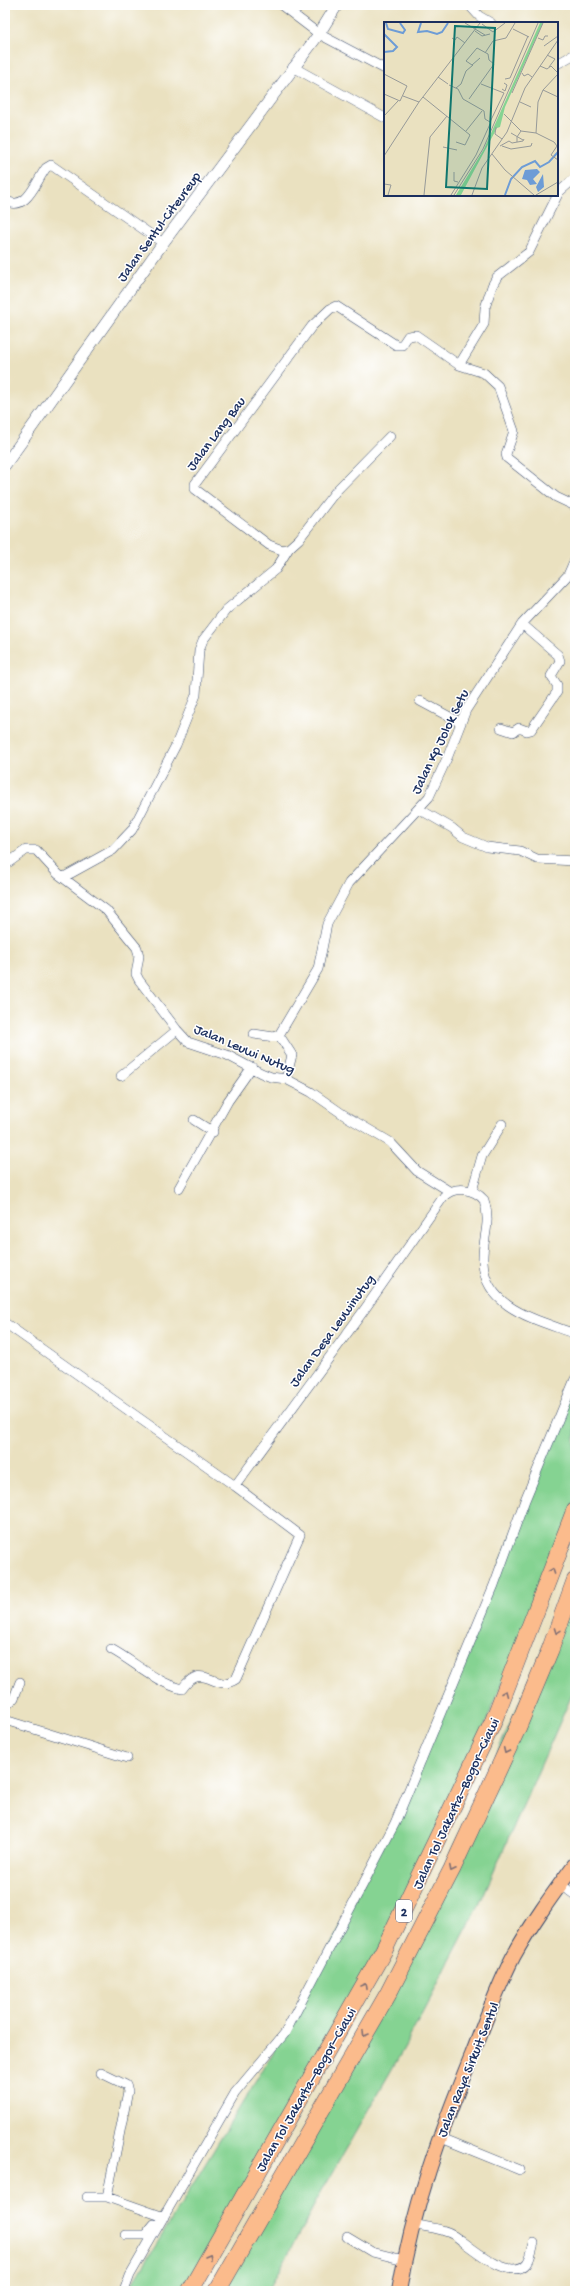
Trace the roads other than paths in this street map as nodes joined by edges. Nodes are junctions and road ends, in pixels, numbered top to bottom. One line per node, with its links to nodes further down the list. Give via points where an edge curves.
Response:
1 (281, 5): 5 (street)
2 (337, 5): 5 (street, Jalan Sentul-Citeureup)
3 (469, 5): 4 (street, via 479,16)
4 (489, 22)
5 (318, 34): 8 (street, Jalan Sentul-Citeureup); 9 (street)
6 (575, 54): 7 (street)
7 (558, 63)
8 (293, 67): 10 (street); 15 (street, Jalan Sentul-Citeureup)
9 (384, 69)
10 (384, 117)
11 (575, 178): 12 (street)
12 (558, 194)
13 (557, 196): 16 (street, via 529,252 498,277 485,308 484,324)
14 (5, 200): 15 (street, via 16,205 21,203 46,168 51,165)
15 (163, 243): 18 (street, Jalan Sentul-Citeureup)
16 (459, 365): 19 (street, via 484,373 498,386 514,431 506,454 509,462 556,497); 20 (street, Jalan Lang Bau, via 416,335 408,336 402,345 396,345 336,306 330,308 312,326 194,484 200,494 269,545 282,550)
17 (390, 436): 20 (street, via 336,491)
18 (5, 465)
19 (575, 506)
20 (289, 548): 29 (street, via 276,569 226,610 203,640 199,650 196,695 176,745 132,830 113,850)
21 (575, 559): 22 (street, Jalan Kp Jolok Setu, via 568,575)
22 (522, 624): 24 (street, Jalan Kp Jolok Setu, via 466,710); 25 (street, via 558,655 560,661 551,676 557,685 557,692 531,730 519,728 513,732)
23 (420, 701): 24 (street)
24 (461, 724): 26 (street, Jalan Kp Jolok Setu, via 437,782)
25 (501, 728)
26 (419, 809): 27 (street, via 463,837 487,847 520,851 537,859); 32 (street, Jalan Kp Jolok Setu, via 350,883 327,924 318,968)
27 (575, 860)
28 (5, 865): 29 (street, via 26,850 36,850)
29 (64, 878): 30 (street, via 96,901 128,934 139,956 136,974)
30 (177, 1030): 33 (street, Jalan Leuwi Nutug, via 188,1042 227,1054); 34 (street, Jalan Leuwi Nutug)
31 (254, 1034): 32 (street)
32 (276, 1036): 35 (street, via 292,1055)
33 (252, 1067): 35 (street, Jalan Leuwi Nutug, via 271,1077); 38 (street, via 228,1101)
34 (121, 1076)
35 (286, 1079): 40 (street, Jalan Leuwi Nutug, via 390,1142 417,1171)
36 (194, 1120): 38 (street)
37 (502, 1124): 41 (street, via 482,1156)
38 (213, 1132): 39 (street)
39 (179, 1188)
40 (449, 1191): 41 (street); 45 (street, Jalan Desa Leuwinutug)
41 (472, 1191): 43 (street, via 480,1195 486,1207 487,1233 483,1261 487,1280 496,1296 516,1309)
42 (5, 1323): 45 (street)
43 (575, 1334)
44 (575, 1379): 61 (street, via 525,1500 491,1592 395,1823 285,2033 234,2093)
45 (235, 1486): 48 (street, via 300,1535 236,1679 228,1684 222,1684 207,1677 196,1676 188,1680 182,1689 154,1678 132,1660)
46 (575, 1510): 68 (highway, Jalan Tol Jakarta–Bogor–Ciawi / 2, one-way to 46, via 384,1950 410,1898 493,1722)
47 (575, 1582): 69 (highway, Jalan Tol Jakarta–Bogor–Ciawi / 2, one-way to 69, via 517,1729 452,1869 388,1994)
48 (111, 1649)
49 (20, 1682): 50 (street, via 14,1698)
50 (5, 1707)
51 (5, 1720): 52 (street)
52 (127, 1758)
53 (575, 1864): 54 (main road, Jalan Raya Sirkuit Sentul)
54 (560, 1884): 55 (street); 57 (main road, Jalan Raya Sirkuit Sentul, via 513,1958)
55 (575, 1895)
56 (101, 2073): 60 (street, via 126,2085 128,2091)
57 (439, 2137): 58 (street); 62 (main road, Jalan Raya Sirkuit Sentul)
58 (520, 2170)
59 (87, 2197): 60 (street)
60 (107, 2197): 61 (street)
61 (161, 2216): 63 (street, via 147,2234); 67 (street)
62 (412, 2224): 65 (street, via 449,2232 495,2264 511,2268 520,2267 528,2262); 66 (main road, Jalan Raya Sirkuit Sentul)
63 (126, 2235)
64 (347, 2237): 66 (street, via 372,2252)
65 (534, 2243)
66 (404, 2260): 70 (main road, Jalan Raya Sirkuit Sentul)
67 (124, 2291)
68 (190, 2291)
69 (217, 2291)
70 (399, 2291)

